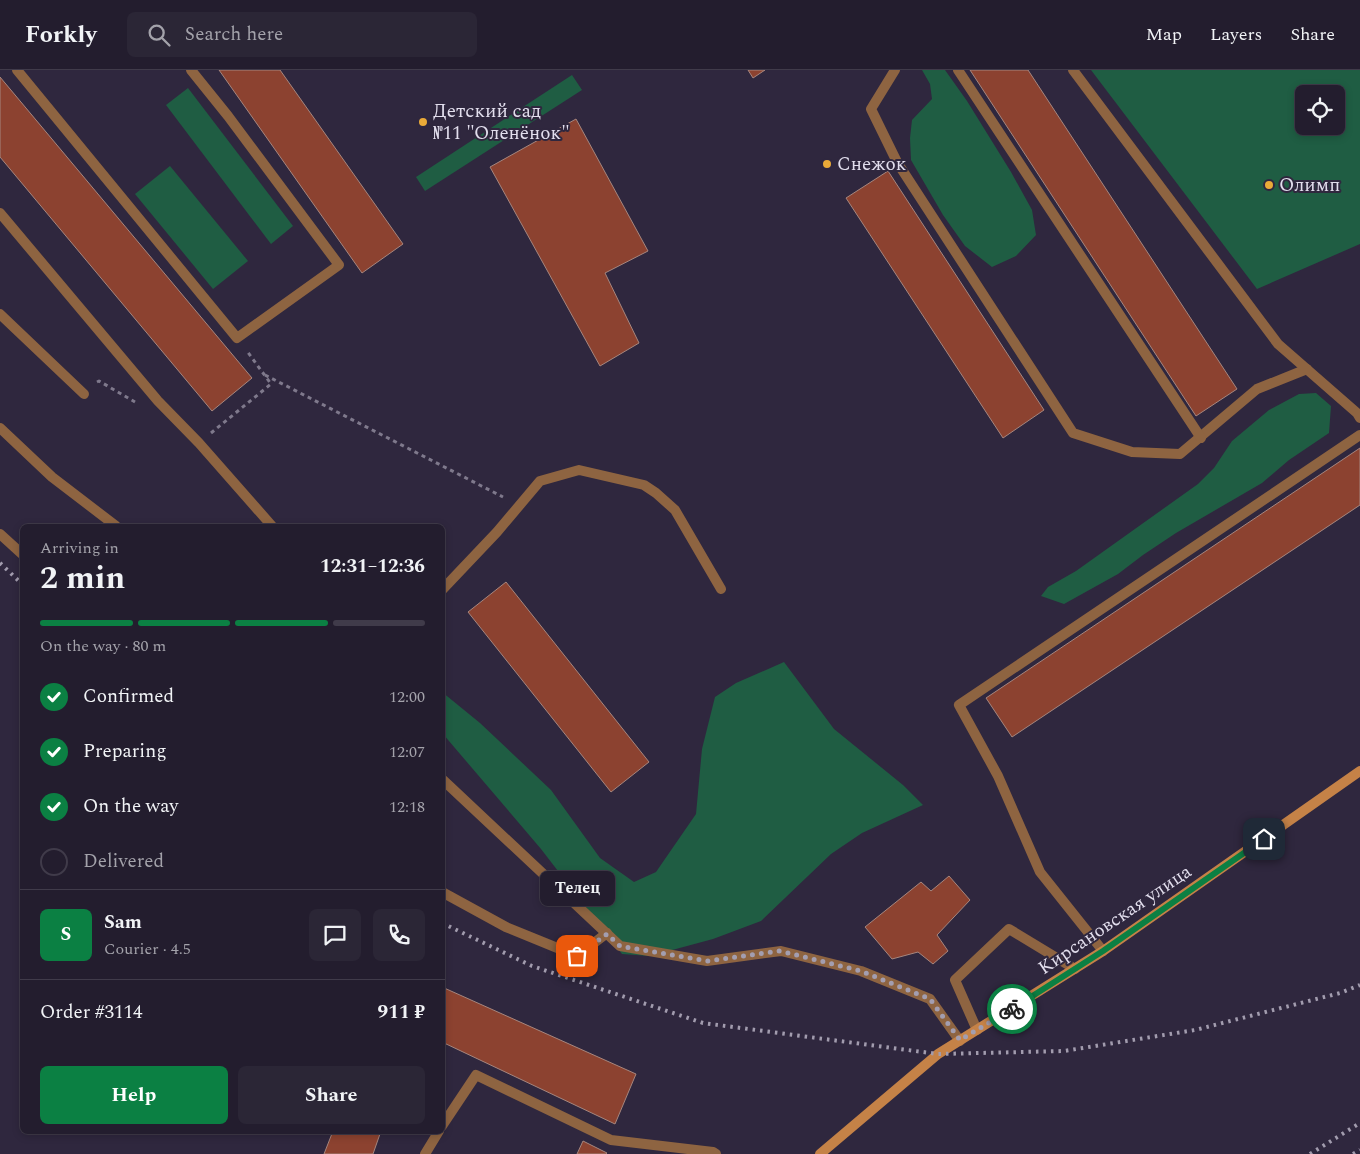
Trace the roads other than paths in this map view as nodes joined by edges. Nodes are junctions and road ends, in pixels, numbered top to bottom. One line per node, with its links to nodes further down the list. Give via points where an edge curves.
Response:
1 (17, 70): 2 (lane, via 237,338 339,265)
2 (190, 70)
3 (895, 70): 13 (lane, via 871,109 897,162 1073,432 1132,452 1180,454)
4 (958, 70): 13 (lane)
5 (1073, 70): 8 (lane, via 1278,344)
6 (0, 213): 15 (lane, via 158,401 199,442)
7 (0, 314): 9 (lane)
8 (1307, 369): 10 (lane); 13 (lane, via 1257,389)
9 (84, 394)
10 (1360, 418)
11 (0, 428): 14 (lane, via 52,477)
12 (1360, 434): 24 (lane, via 958,705 998,776 1040,872)
13 (1201, 438)
14 (113, 524)
15 (270, 524)
16 (0, 534): 17 (lane)
17 (20, 552)
18 (445, 587): 19 (lane, via 540,481 578,470 644,485 656,493 675,510)
19 (721, 589)
20 (1360, 771): 24 (main road, Кирсановская улица)
21 (445, 782): 23 (lane)
22 (445, 894): 23 (lane, via 506,927 577,956)
23 (607, 934): 27 (lane, via 620,946 707,961 780,951 861,971 930,999)
24 (1103, 951): 25 (main road, Кирсановская улица)
25 (1075, 969): 26 (main road, Кирсановская улица); 26 (lane, via 1009,929 955,980)
26 (978, 1030): 27 (main road, Кирсановская улица)
27 (960, 1040): 32 (main road, Кирсановская улица, via 938,1054)
28 (445, 1122): 31 (lane, via 476,1075 611,1140)
29 (437, 1134): 30 (lane)
30 (424, 1154)
31 (716, 1154)
32 (820, 1154)

